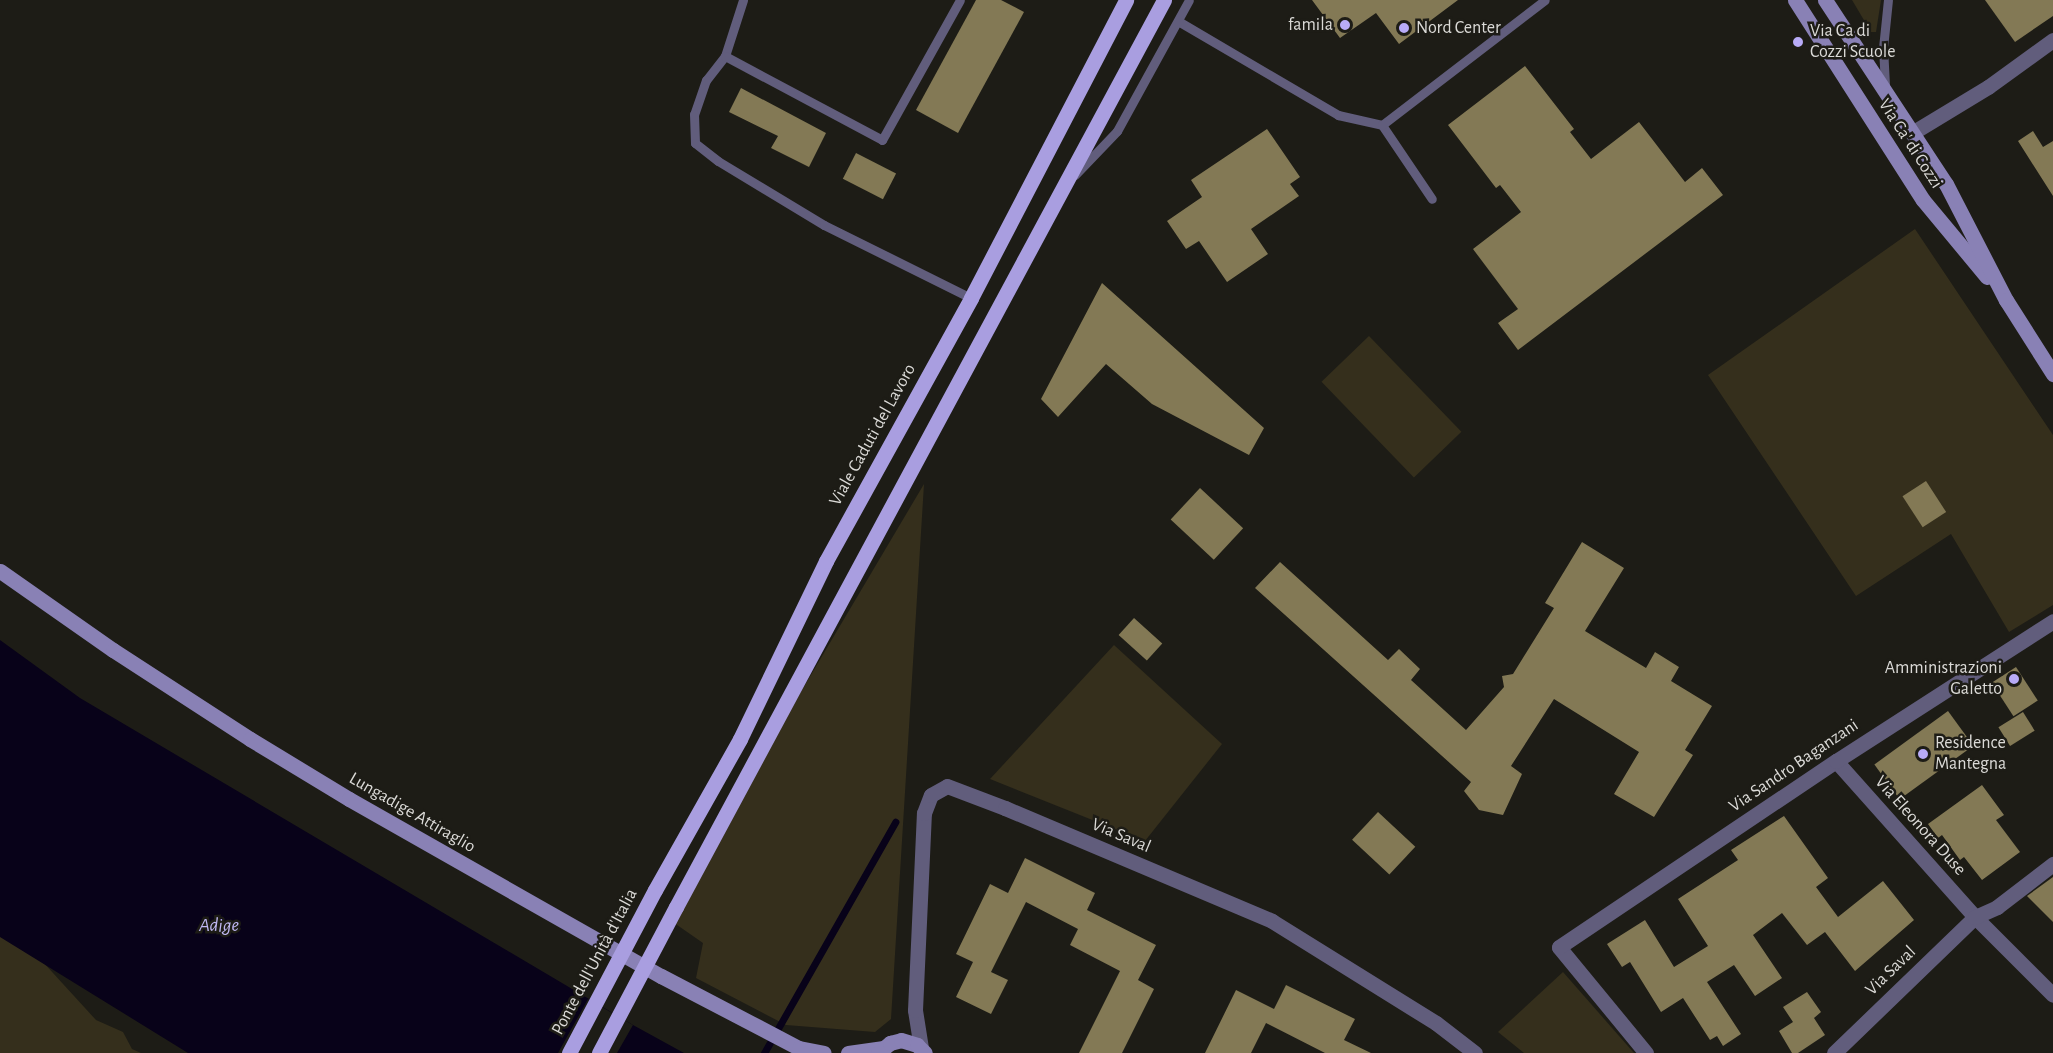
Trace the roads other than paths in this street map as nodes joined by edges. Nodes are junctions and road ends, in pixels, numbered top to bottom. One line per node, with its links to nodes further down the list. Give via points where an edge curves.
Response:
1 (743, 0): 12 (lane)
2 (960, 0): 12 (lane, via 882,140)
3 (1126, 0): 18 (main road, Viale Caduti del Lavoro)
4 (1164, 0): 16 (main road)
5 (1189, 0): 10 (lane)
6 (1545, 0): 14 (lane)
7 (1795, 0): 19 (street, Via Ca' di Cozzi, via 1923,200)
8 (1825, 0): 13 (street, Via Ca' di Cozzi)
9 (1888, 0): 13 (lane, Via Ca' di Cozzi, via 1882,48)
10 (1178, 21): 14 (lane, via 1338,115); 16 (lane, via 1117,131)
11 (2053, 40): 15 (street, Via Ca' di Cozzi, via 1988,87)
12 (725, 56): 18 (lane, via 706,80 694,114 695,143 824,225)
13 (1887, 96): 15 (street, Via Ca' di Cozzi)
14 (1382, 125): 17 (lane)
15 (1912, 133): 19 (street, Via Ca' di Cozzi, via 1946,184)
16 (1067, 183): 33 (main road, bridge, via 913,462)
17 (1432, 199)
18 (971, 298): 25 (main road, Viale Caduti del Lavoro, via 826,561 740,740)
19 (2006, 300): 20 (street, Via Ca' di Cozzi)
20 (2053, 374)
21 (0, 571): 34 (street, Lungadige Attiraglio, via 113,650 349,799 568,925 756,1026 799,1048)
22 (2053, 621): 23 (street, Via Sandro Baganzani)
23 (1836, 761): 26 (street, Via Eleonora Duse); 37 (street, Via Sandro Baganzani, via 1559,947)
24 (2053, 864): 26 (street, via 1997,907)
25 (655, 890): 32 (main road, Ponte dell'Unità d'Italia, bridge)
26 (1975, 917): 27 (street, Via Eleonora Duse); 38 (street, Via Saval)
27 (2053, 995)
28 (915, 1010): 29 (street, Via Saval); 31 (street, Via Saval); 36 (street, Via Saval, via 924,813 931,795 947,786 1272,921 1436,1023)
29 (901, 1040): 30 (street); 31 (street)
30 (880, 1050): 35 (street)
31 (923, 1050)
32 (569, 1053)
33 (599, 1053)
34 (824, 1053)
35 (848, 1053)
36 (1475, 1053)
37 (1646, 1053)
38 (1834, 1053)

